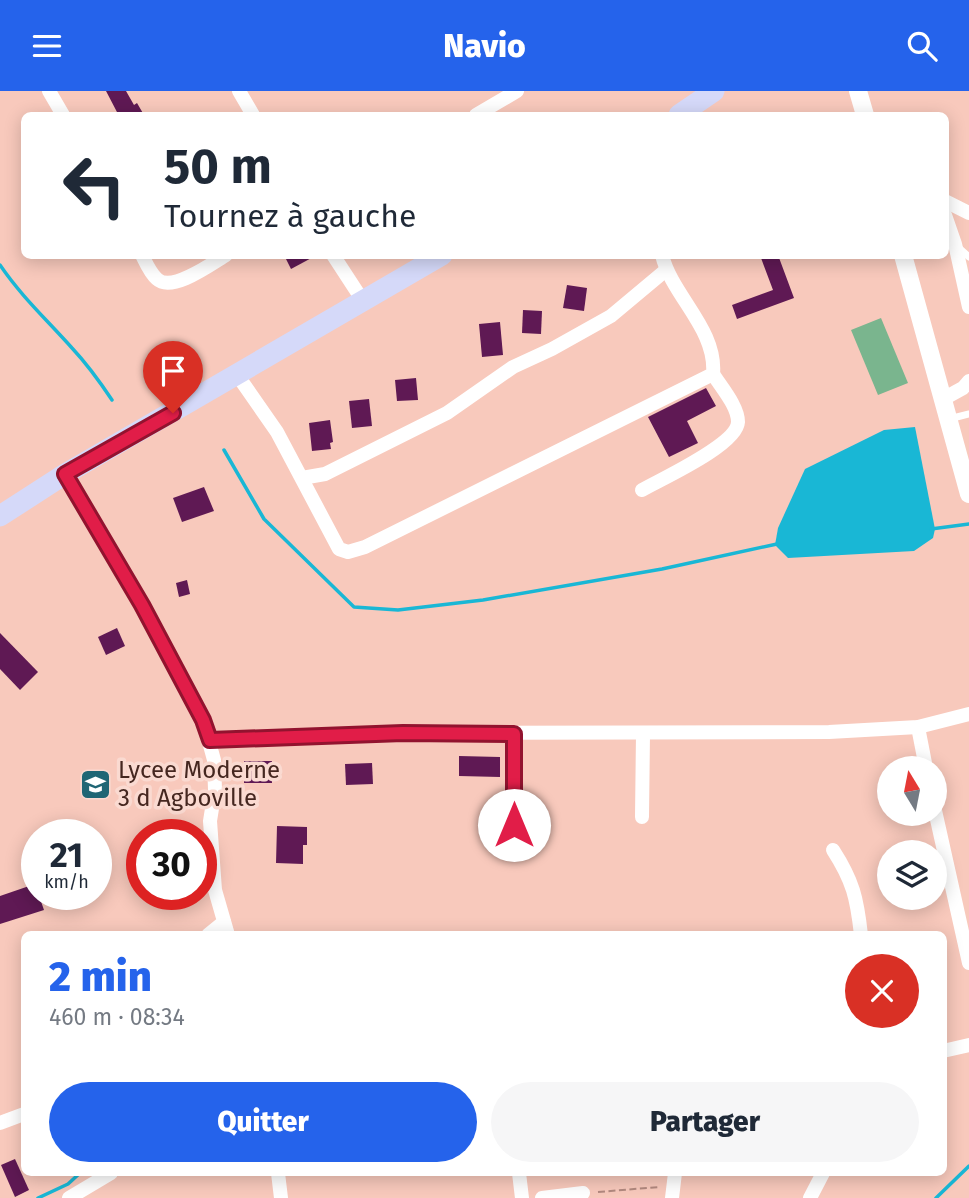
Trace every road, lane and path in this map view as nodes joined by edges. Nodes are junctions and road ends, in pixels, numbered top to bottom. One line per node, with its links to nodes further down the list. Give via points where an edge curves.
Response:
1 (49, 91): 6 (street)
2 (239, 91): 7 (street)
3 (517, 91): 8 (street)
4 (714, 91): 9 (main road)
5 (858, 91): 10 (street)
6 (61, 112)
7 (251, 112)
8 (481, 112)
9 (683, 112)
10 (863, 112)
11 (949, 203): 12 (street)
12 (969, 213)
13 (949, 227): 14 (street)
14 (955, 244): 15 (lane); 24 (street)
15 (969, 257)
16 (145, 259): 17 (street, via 158,280 167,284)
17 (219, 259)
18 (336, 259): 23 (street)
19 (435, 259): 23 (main road)
20 (663, 259): 22 (street)
21 (904, 259): 28 (street)
22 (666, 270): 25 (street, via 710,348); 32 (street, via 611,316 513,367 447,413 325,474)
23 (363, 301): 26 (main road)
24 (969, 307)
25 (713, 374): 32 (street, via 348,552 339,549); 33 (street, via 738,419 732,435 716,449)
26 (238, 376): 31 (main road); 32 (street)
27 (969, 381): 28 (street)
28 (943, 399): 30 (street)
29 (969, 414): 30 (lane)
30 (948, 419): 34 (street)
31 (65, 474): 35 (main road); 40 (street, via 142,605)
32 (302, 478)
33 (642, 490)
34 (969, 494)
35 (0, 516)
36 (969, 714): 37 (street)
37 (919, 727): 39 (street); 41 (street)
38 (514, 734): 39 (street); 40 (street); 44 (street)
39 (643, 734): 42 (street)
40 (210, 740): 46 (street, via 215,790 211,852)
41 (924, 756)
42 (642, 817)
43 (938, 826): 48 (street)
44 (514, 848)
45 (832, 850): 47 (street, via 849,874)
46 (226, 928)
47 (861, 931)
48 (969, 963)
49 (969, 1045): 50 (street)
50 (947, 1050)
51 (21, 1115): 52 (street)
52 (0, 1123)
53 (106, 1176): 59 (street)
54 (278, 1176): 60 (street)
55 (520, 1176): 61 (street)
56 (821, 1176): 63 (street)
57 (674, 1185): 58 (path)
58 (583, 1193): 62 (street)
59 (69, 1198)
60 (281, 1198)
61 (522, 1198)
62 (542, 1198)
63 (810, 1198)

